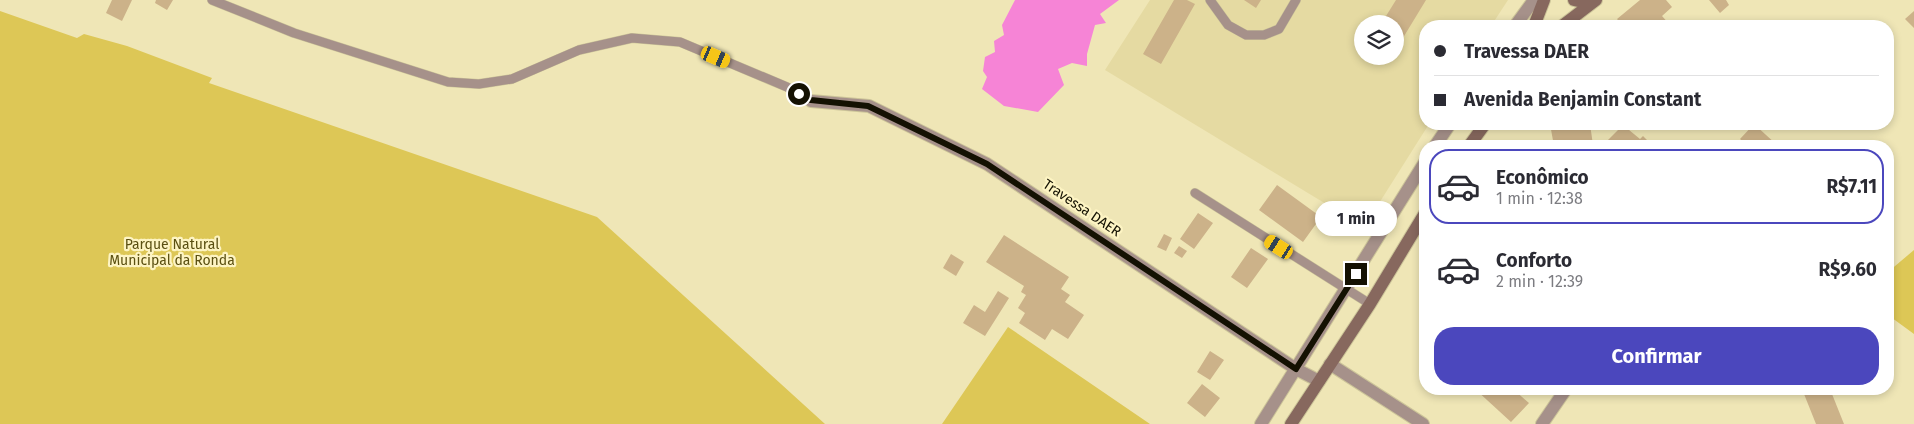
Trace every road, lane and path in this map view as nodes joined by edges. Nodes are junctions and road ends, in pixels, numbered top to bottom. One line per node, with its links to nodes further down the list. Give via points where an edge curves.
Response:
1 (212, 0): 11 (lane, via 294,33 448,82 479,84 512,79 579,50 632,38 680,42)
2 (1210, 0): 3 (lane, via 1228,25 1246,36 1264,35 1279,29)
3 (1296, 0)
4 (1534, 0): 8 (street)
5 (1544, 0): 9 (main road)
6 (1574, 0): 7 (main road)
7 (1593, 2): 10 (main road)
8 (1519, 20)
9 (1536, 20)
10 (1575, 20)
11 (811, 100): 18 (street, Travessa DAER, via 868,106 987,164)
12 (1419, 172): 15 (street)
13 (1195, 193): 15 (lane)
14 (1419, 223): 16 (main road)
15 (1346, 290): 16 (lane); 18 (street)
16 (1370, 304): 17 (main road)
17 (1330, 364): 19 (main road); 23 (street)
18 (1296, 369): 19 (street, Travessa DAER); 21 (street)
19 (1319, 381): 22 (main road)
20 (1562, 395): 24 (street)
21 (1261, 424)
22 (1291, 424)
23 (1423, 424)
24 (1542, 424)

